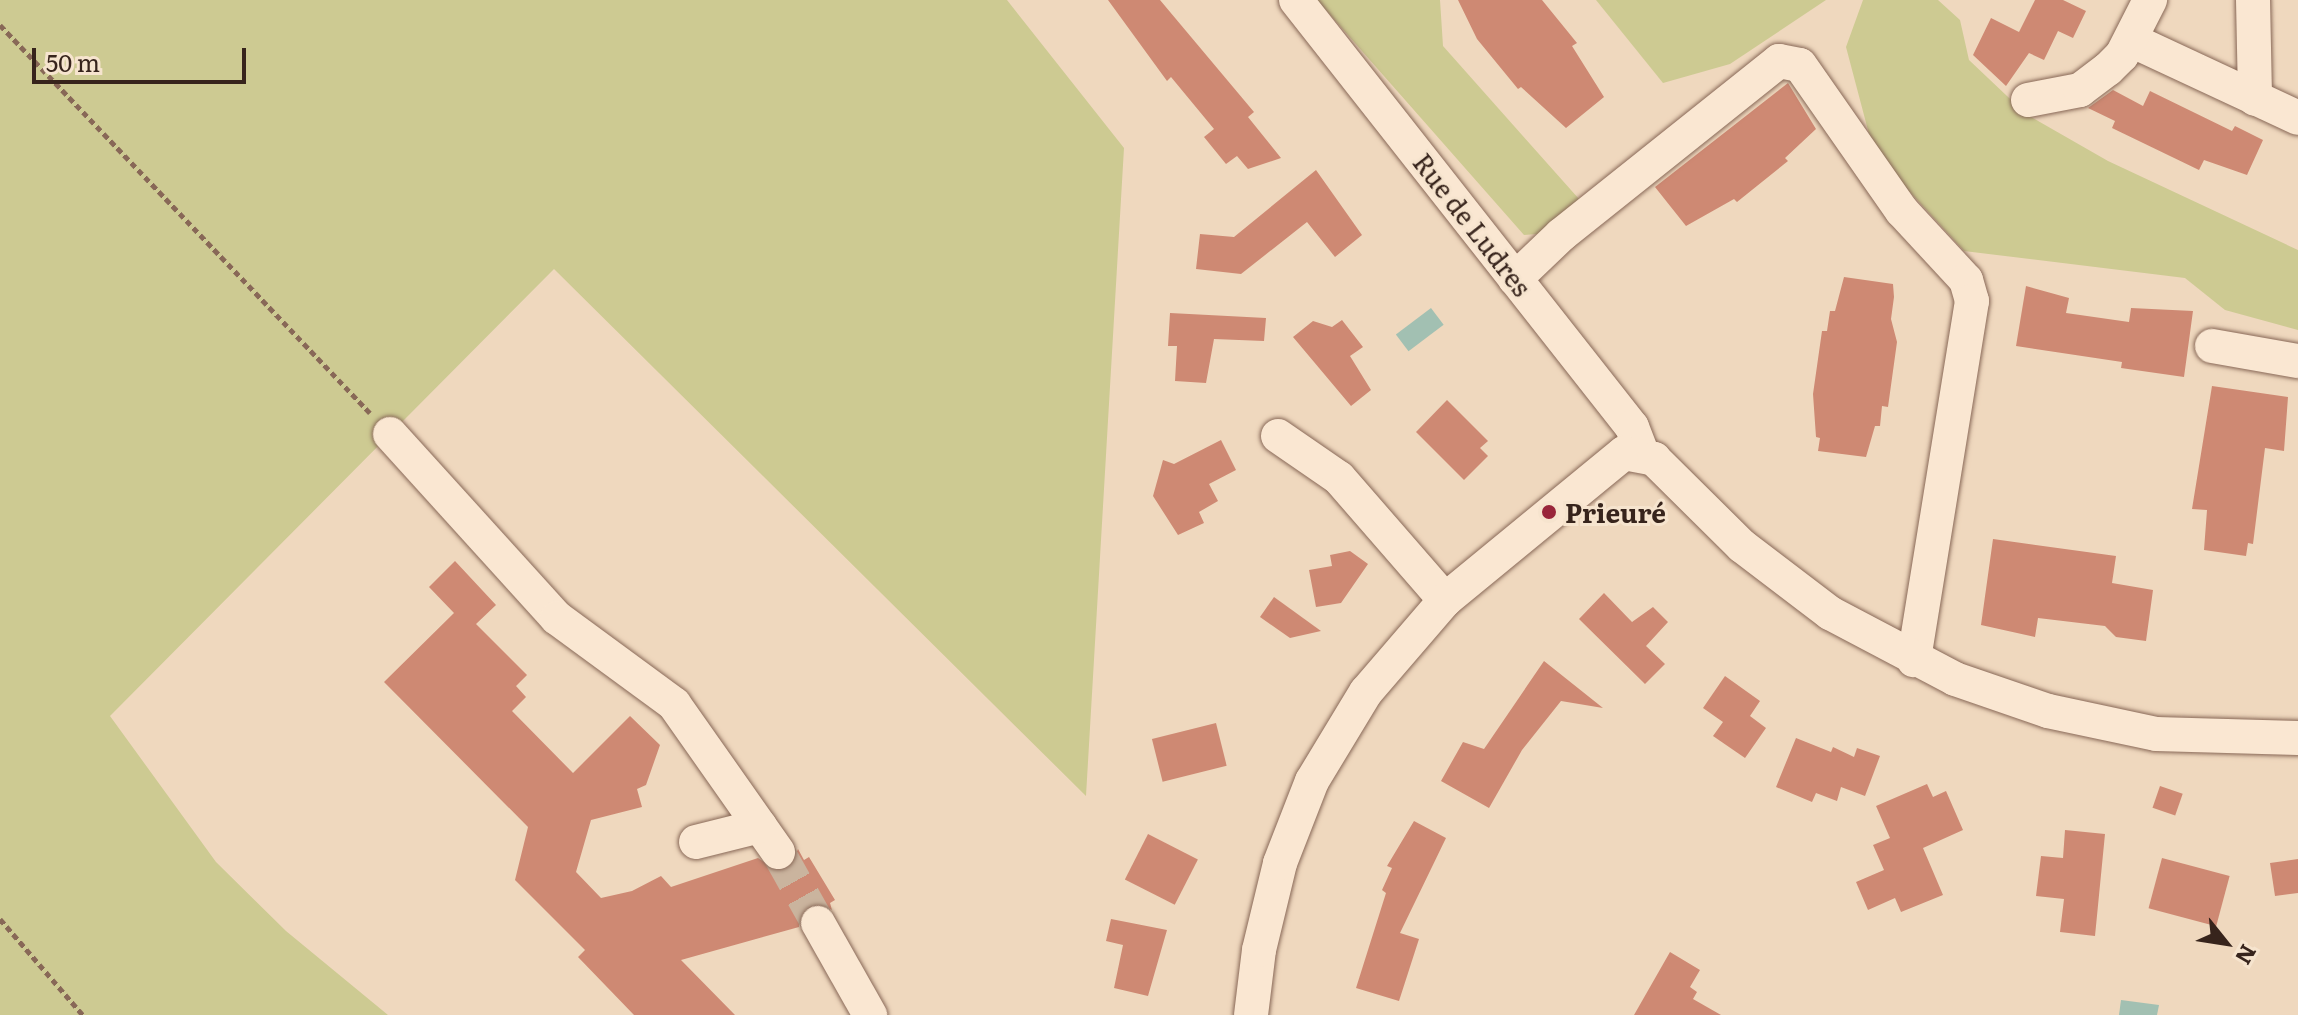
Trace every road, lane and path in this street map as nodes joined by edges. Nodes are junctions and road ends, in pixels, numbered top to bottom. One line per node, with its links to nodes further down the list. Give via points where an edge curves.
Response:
1 (1296, 0): 9 (street, Rue de Ludres)
2 (2150, 0): 5 (street)
3 (2253, 0): 6 (street)
4 (0, 25): 12 (path)
5 (2131, 40): 6 (street); 7 (street, via 2108,69 2080,90)
6 (2255, 99): 8 (street)
7 (2028, 100)
8 (2298, 118)
9 (1515, 279): 14 (street, Rue de Ludres, via 1632,427); 16 (street, via 1569,228 1779,61 1800,65 1902,211 1966,280 1972,301)
10 (2212, 346): 11 (street)
11 (2298, 361)
12 (390, 434): 18 (street, via 557,618 674,704 769,839)
13 (1278, 436): 15 (street, via 1339,478)
14 (1642, 453): 15 (street, via 1624,453 1609,462); 16 (street, via 1777,574 1865,636)
15 (1445, 600): 23 (street, via 1366,692 1312,781 1268,908)
16 (1914, 660): 17 (street, via 1993,694 2100,723 2199,738)
17 (2297, 729)
18 (696, 842)
19 (0, 919): 21 (path)
20 (818, 923): 22 (street)
21 (83, 1015)
22 (870, 1015)
23 (1251, 1015)

